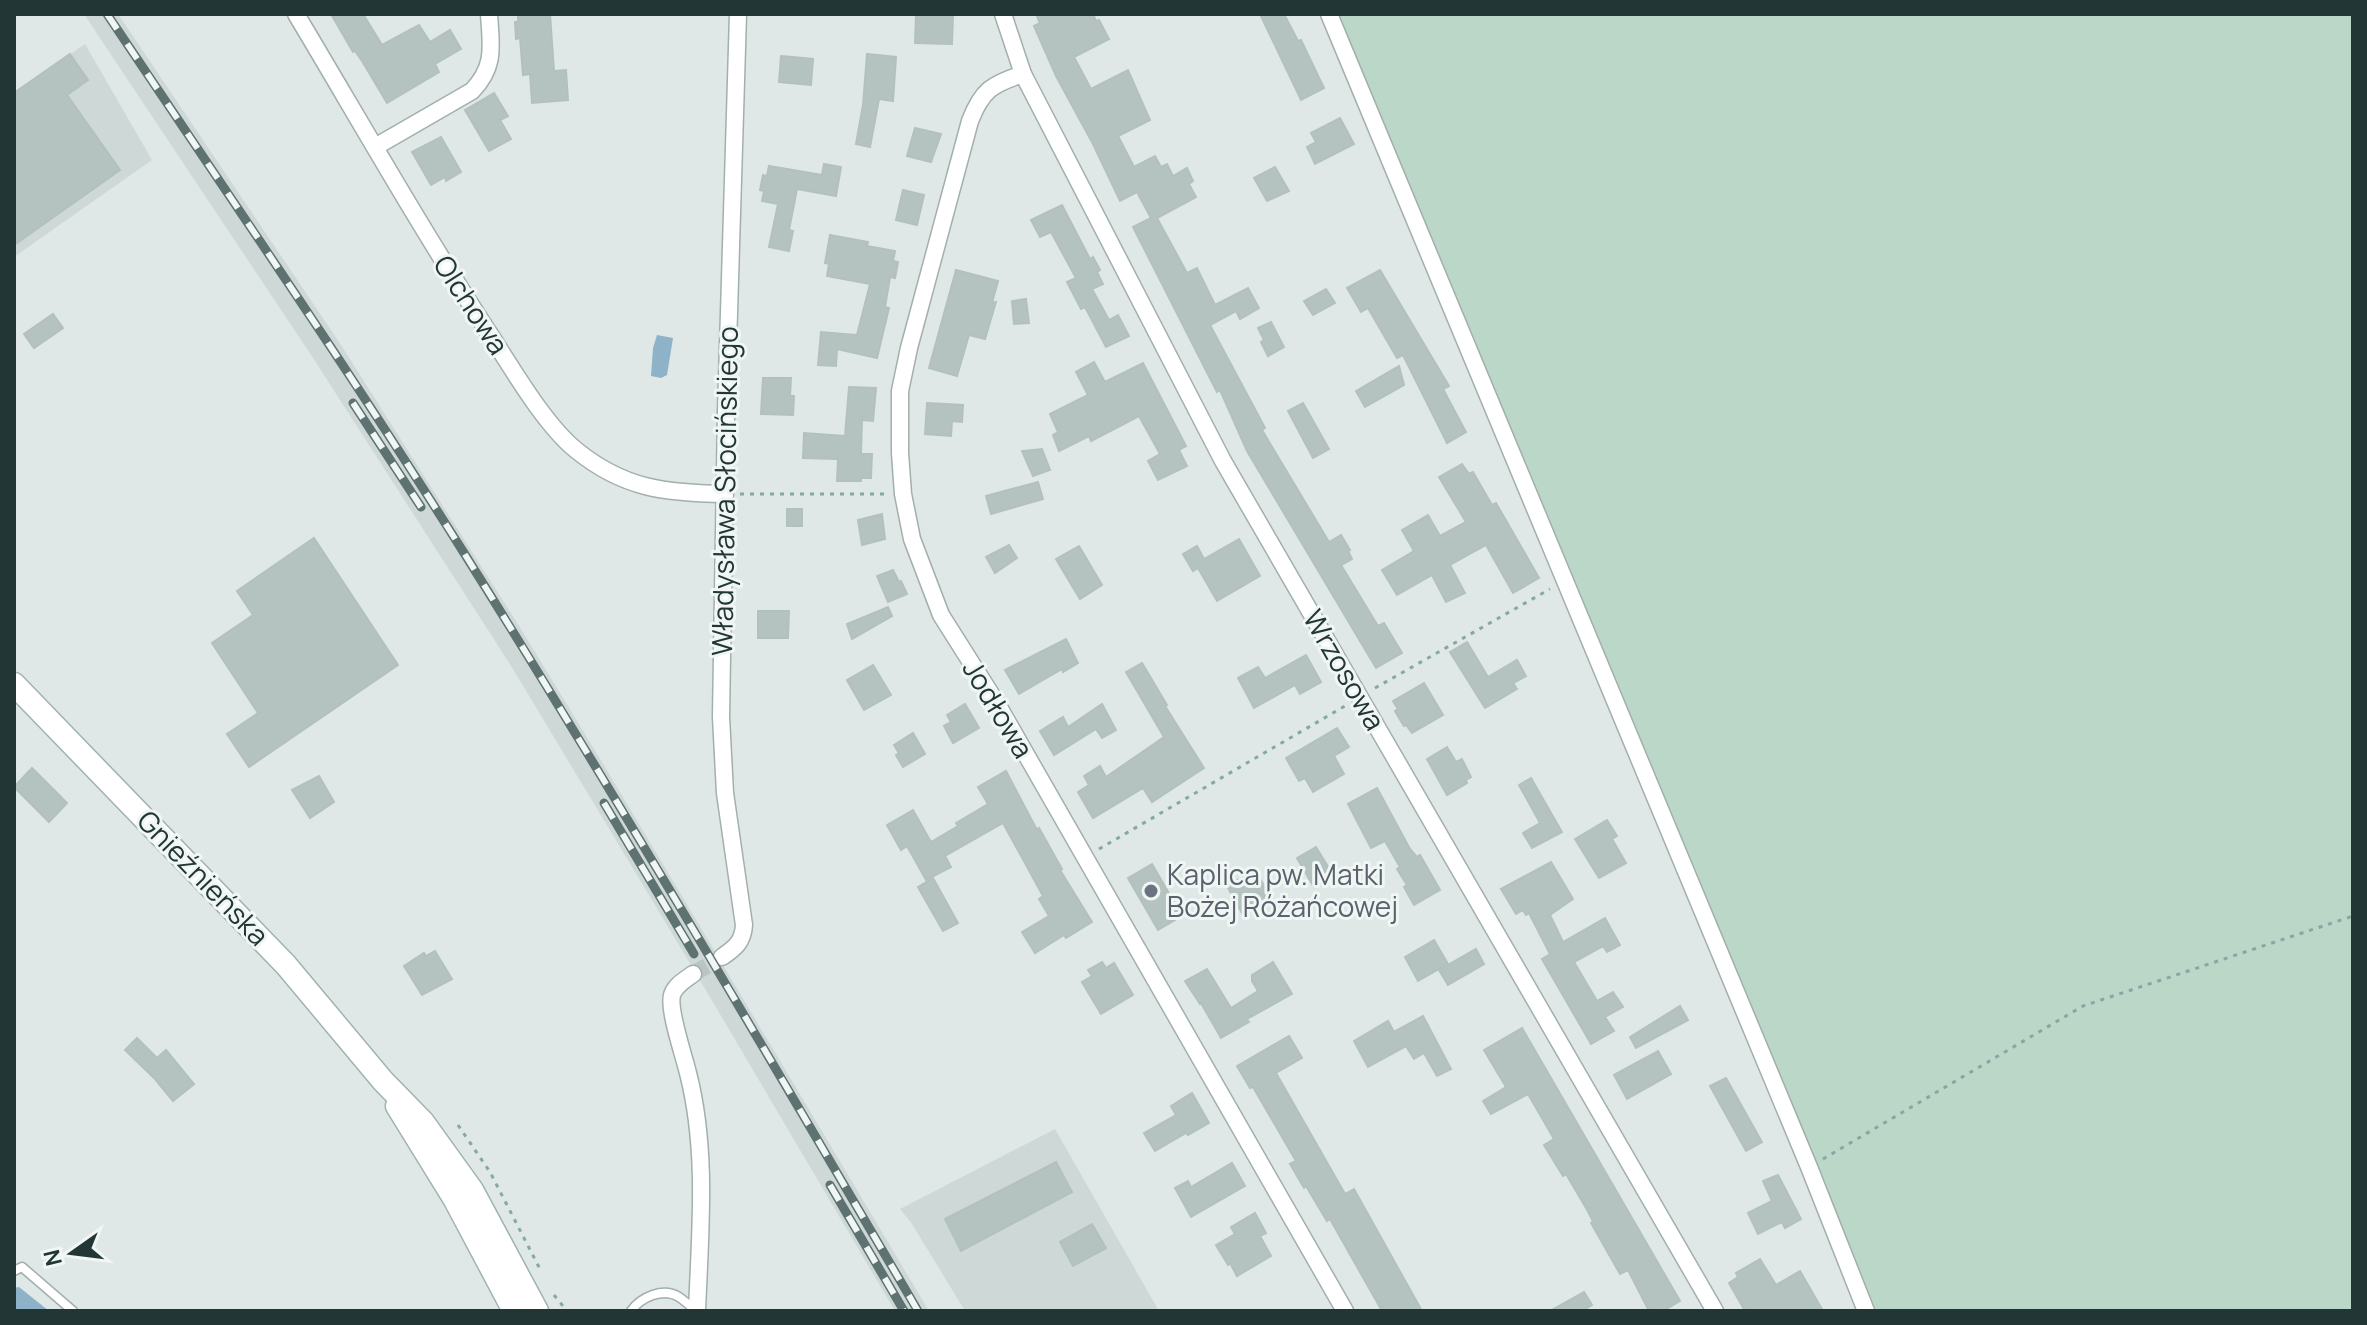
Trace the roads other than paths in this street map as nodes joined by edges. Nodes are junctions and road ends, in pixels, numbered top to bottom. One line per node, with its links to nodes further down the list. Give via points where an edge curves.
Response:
1 (296, 14): 7 (street, Olchowa)
2 (489, 14): 7 (street, via 491,61 483,80)
3 (738, 14): 8 (street, Władysława Słocińskiego)
4 (1003, 14): 6 (street, Wrzosowa)
5 (1329, 14): 21 (street)
6 (1023, 74): 19 (street, Jodłowa, via 997,82 977,102 909,348 900,391 903,494 912,539 941,615); 20 (street, Wrzosowa, via 1223,461)
7 (375, 147): 8 (street, Olchowa, via 439,257 566,440 595,463 643,487)
8 (725, 494): 10 (street, Władysława Słocińskiego, via 722,751 744,925 739,944)
9 (14, 684): 12 (main road, Gnieźnieńska, via 286,965)
10 (722, 957)
11 (693, 974): 18 (street, via 672,995 672,1010 699,1129)
12 (383, 1081): 15 (main road, Gnieźnieńska); 16 (main road, Gnieźnieńska, via 423,1122 472,1190)
13 (14, 1271): 14 (lane, via 22,1267)
14 (73, 1311)
15 (514, 1311)
16 (537, 1311)
17 (631, 1311): 18 (lane, via 659,1293 676,1294)
18 (696, 1311)
19 (1345, 1311)
20 (1715, 1311)
21 (1866, 1311)

